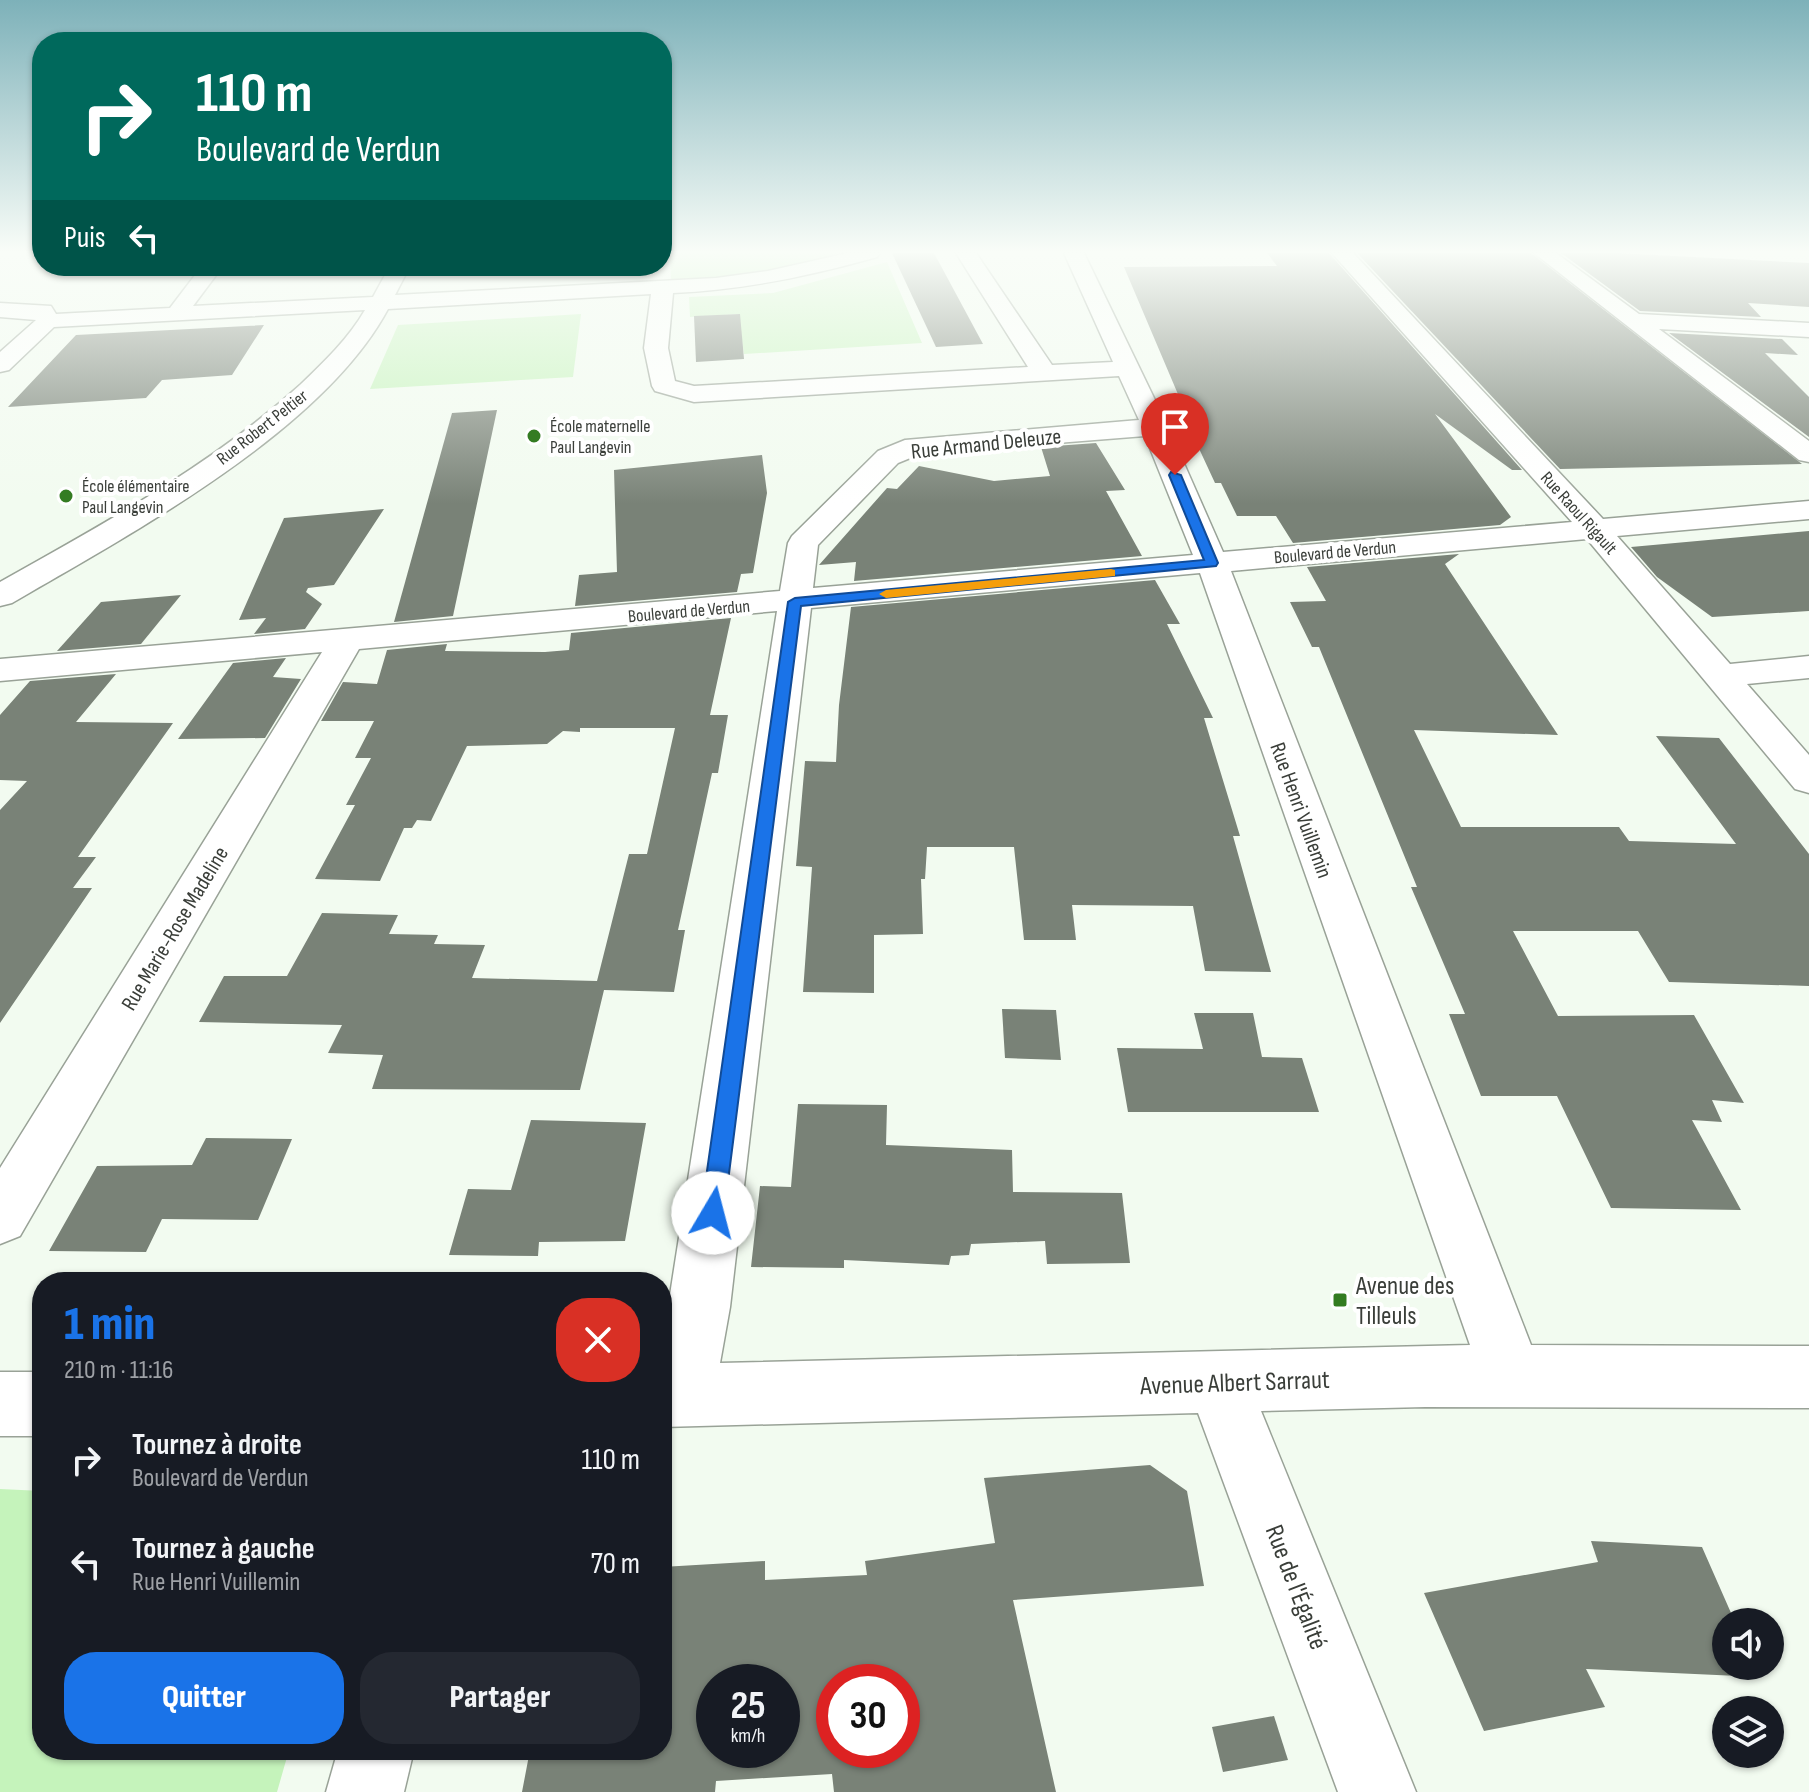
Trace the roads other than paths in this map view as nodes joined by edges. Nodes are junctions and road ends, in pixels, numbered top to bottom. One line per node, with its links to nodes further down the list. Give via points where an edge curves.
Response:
1 (31, 337): 8 (street)
2 (357, 337): 16 (street, Rue Robert Peltier, via 327,375 254,437 138,515)
3 (657, 337): 10 (street, via 664,386 694,394)
4 (1021, 337): 10 (street)
5 (1113, 337): 9 (street, Rue Henri Vuillemin)
6 (1419, 337): 14 (street, Rue Raoul Rigault)
7 (1655, 337): 12 (street)
8 (0, 365)
9 (1127, 368): 10 (street); 11 (street, Rue Henri Vuillemin)
10 (1044, 372)
11 (1155, 427): 15 (street, Rue Henri Vuillemin); 17 (street, Rue Armand Deleuze, via 915,446 888,457 803,543)
12 (1809, 454)
13 (1809, 510): 14 (street, Boulevard de Verdun)
14 (1595, 529): 15 (street, Boulevard de Verdun); 21 (street, Rue Raoul Rigault)
15 (1212, 563): 17 (street, Boulevard de Verdun); 24 (street, Rue Henri Vuillemin)
16 (0, 596)
17 (795, 602): 18 (street, Boulevard de Verdun); 27 (street, Rue Armand Deleuze, via 700,1307)
18 (348, 638): 20 (street, Boulevard de Verdun); 23 (street, Rue Marie-Rose Madeline)
19 (1809, 667): 21 (street)
20 (0, 670)
21 (1721, 676): 22 (street, Rue Raoul Rigault)
22 (1809, 780)
23 (0, 1218)
24 (1512, 1376): 25 (street, Avenue Albert Sarraut); 26 (street, Avenue Albert Sarraut)
25 (1809, 1377)
26 (1218, 1382): 27 (street, Avenue Albert Sarraut); 32 (street, Rue de l'Égalité)
27 (672, 1396)
28 (0, 1404): 29 (street)
29 (32, 1404)
30 (373, 1760): 31 (street)
31 (365, 1792)
32 (1377, 1792)

